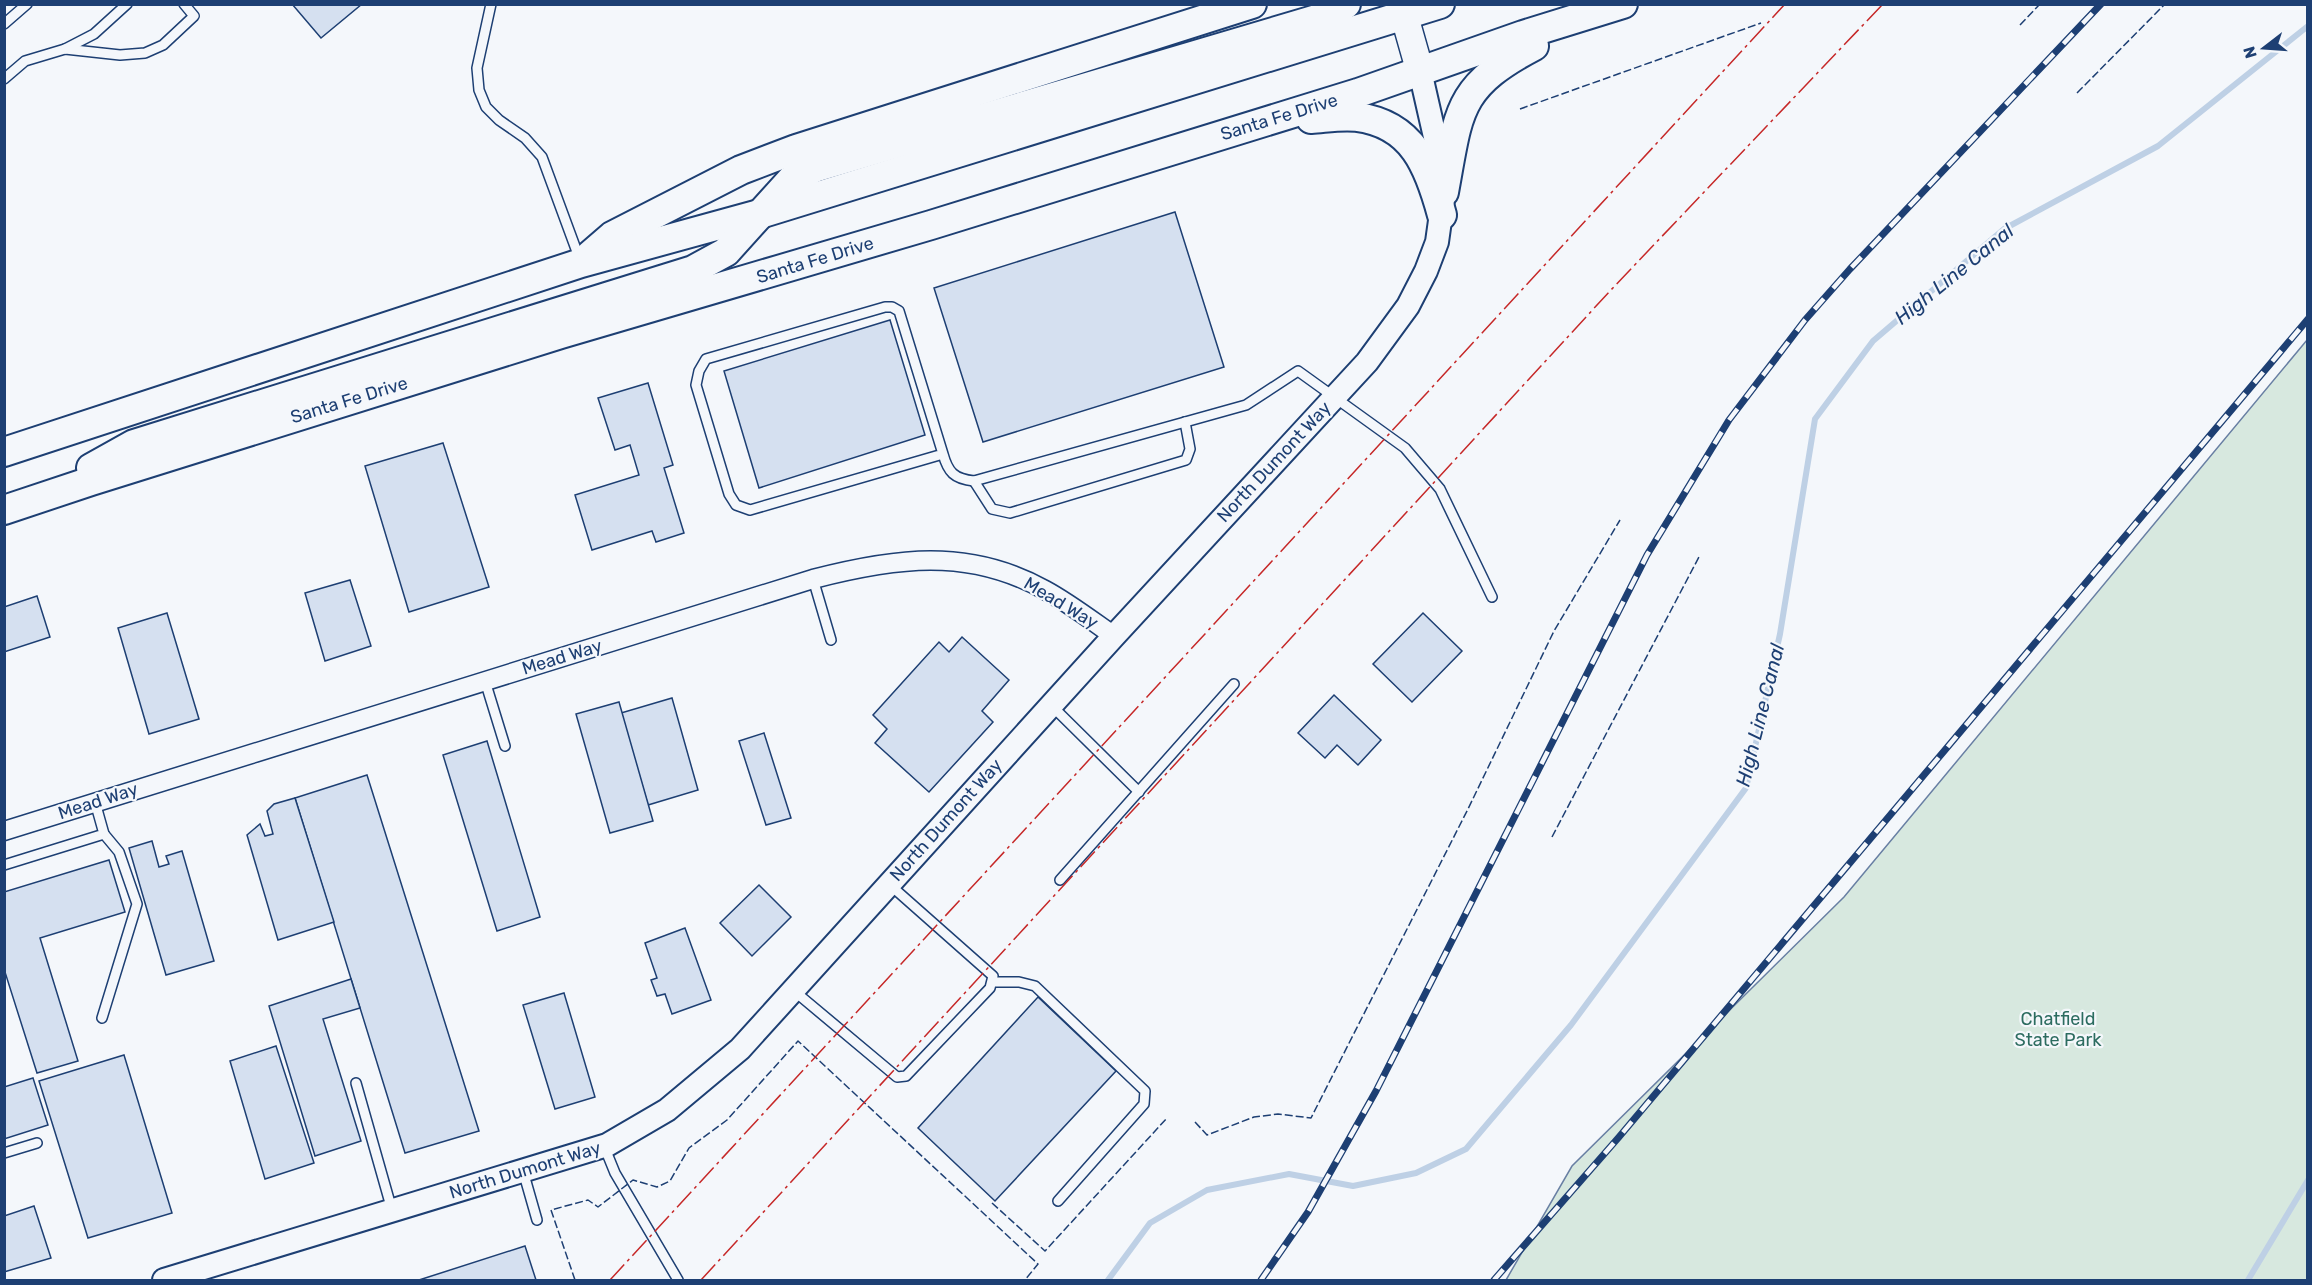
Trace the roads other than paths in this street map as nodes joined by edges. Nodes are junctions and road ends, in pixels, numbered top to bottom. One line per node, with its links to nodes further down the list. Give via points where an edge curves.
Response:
1 (27, 4): 10 (lane)
2 (127, 4): 11 (lane, via 94,34)
3 (184, 4): 11 (lane, via 194,16 163,45 145,53)
4 (492, 4): 17 (lane, via 477,68 479,90 486,107 542,157)
5 (1252, 4): 17 (highway, via 785,153 741,170 612,236)
6 (1346, 4): 16 (highway, via 1317,19 816,167 792,179)
7 (1440, 4): 9 (highway)
8 (1610, 8): 12 (highway, Santa Fe Drive); 15 (highway, via 1512,57 1479,83 1467,99 1456,127)
9 (1403, 10): 12 (main road); 16 (highway)
10 (4, 24)
11 (65, 50): 13 (lane, via 25,61)
12 (1420, 71): 14 (highway, Santa Fe Drive); 15 (street, North Dumont Way, via 1440,159)
13 (4, 79)
14 (1264, 121): 15 (highway, via 1355,116 1393,128 1420,156); 23 (highway, Santa Fe Drive, via 561,334)
15 (1443, 204): 18 (street, North Dumont Way, via 1437,242 1408,306 1367,362)
16 (764, 213): 17 (highway); 23 (highway, via 726,252 693,270 134,444)
17 (581, 263): 20 (highway)
18 (1334, 398): 19 (lane, via 1298,371 1246,405); 26 (lane, via 1405,448 1440,489); 27 (street, North Dumont Way)
19 (1185, 422): 22 (lane); 22 (lane, via 1190,449 1186,460 1010,513 992,509)
20 (4, 452)
21 (943, 454): 21 (lane, via 898,311 892,307 706,359 699,371 696,385 729,494 736,505 750,510); 22 (lane, via 947,467 960,479)
22 (974, 480)
23 (34, 500): 24 (highway, Santa Fe Drive)
24 (4, 510)
25 (813, 579): 27 (street, Mead Way, via 912,560 971,563 1019,577 1045,590); 28 (lane); 29 (street, Mead Way)
26 (1492, 597)
27 (1114, 636): 31 (street, North Dumont Way)
28 (831, 640)
29 (485, 681): 32 (lane); 34 (street, Mead Way)
30 (1234, 684): 33 (lane)
31 (1051, 705): 33 (lane); 39 (street, North Dumont Way)
32 (505, 746)
33 (1139, 792): 38 (lane)
34 (94, 802): 35 (street, Mead Way); 36 (lane)
35 (4, 831)
36 (104, 834): 37 (lane); 42 (lane, via 119,852 136,904)
37 (4, 865)
38 (1060, 880)
39 (889, 883): 40 (lane, via 993,976); 41 (street, North Dumont Way)
40 (993, 982): 41 (lane, via 906,1076 897,1077); 48 (lane, via 1035,986 1145,1091 1144,1104)
41 (793, 990): 45 (street, North Dumont Way, via 740,1049 667,1110)
42 (102, 1018)
43 (356, 1083): 49 (lane)
44 (37, 1143): 46 (lane)
45 (604, 1146): 47 (street, North Dumont Way); 52 (lane, via 615,1173)
46 (4, 1153)
47 (523, 1171): 49 (street, North Dumont Way); 50 (lane)
48 (1058, 1201)
49 (392, 1211): 51 (street, North Dumont Way)
50 (537, 1220)
51 (164, 1281)
52 (678, 1281)

